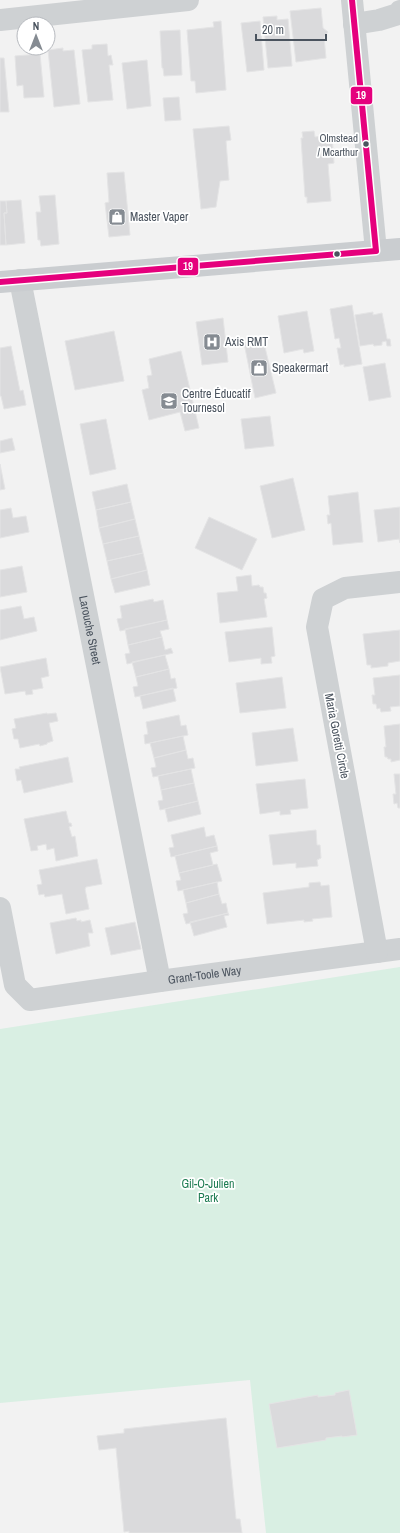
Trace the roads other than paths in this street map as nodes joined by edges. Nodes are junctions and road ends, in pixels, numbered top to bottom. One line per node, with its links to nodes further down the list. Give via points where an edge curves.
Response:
1 (188, 0): 4 (street)
2 (352, 0): 5 (street)
3 (400, 11): 5 (street, via 379,20)
4 (0, 20)
5 (354, 24): 7 (street)
6 (400, 249): 7 (main road)
7 (376, 251): 8 (main road)
8 (10, 281): 13 (street, Larouche Street)
9 (400, 582): 12 (street, Maria Goretti Circle, via 346,588 323,600 317,627)
10 (0, 908): 13 (street, Grant-Toole Way, via 15,985 30,1000)
11 (400, 949): 12 (street, Grant-Toole Way)
12 (377, 952): 13 (street, Grant-Toole Way)
13 (160, 981)

